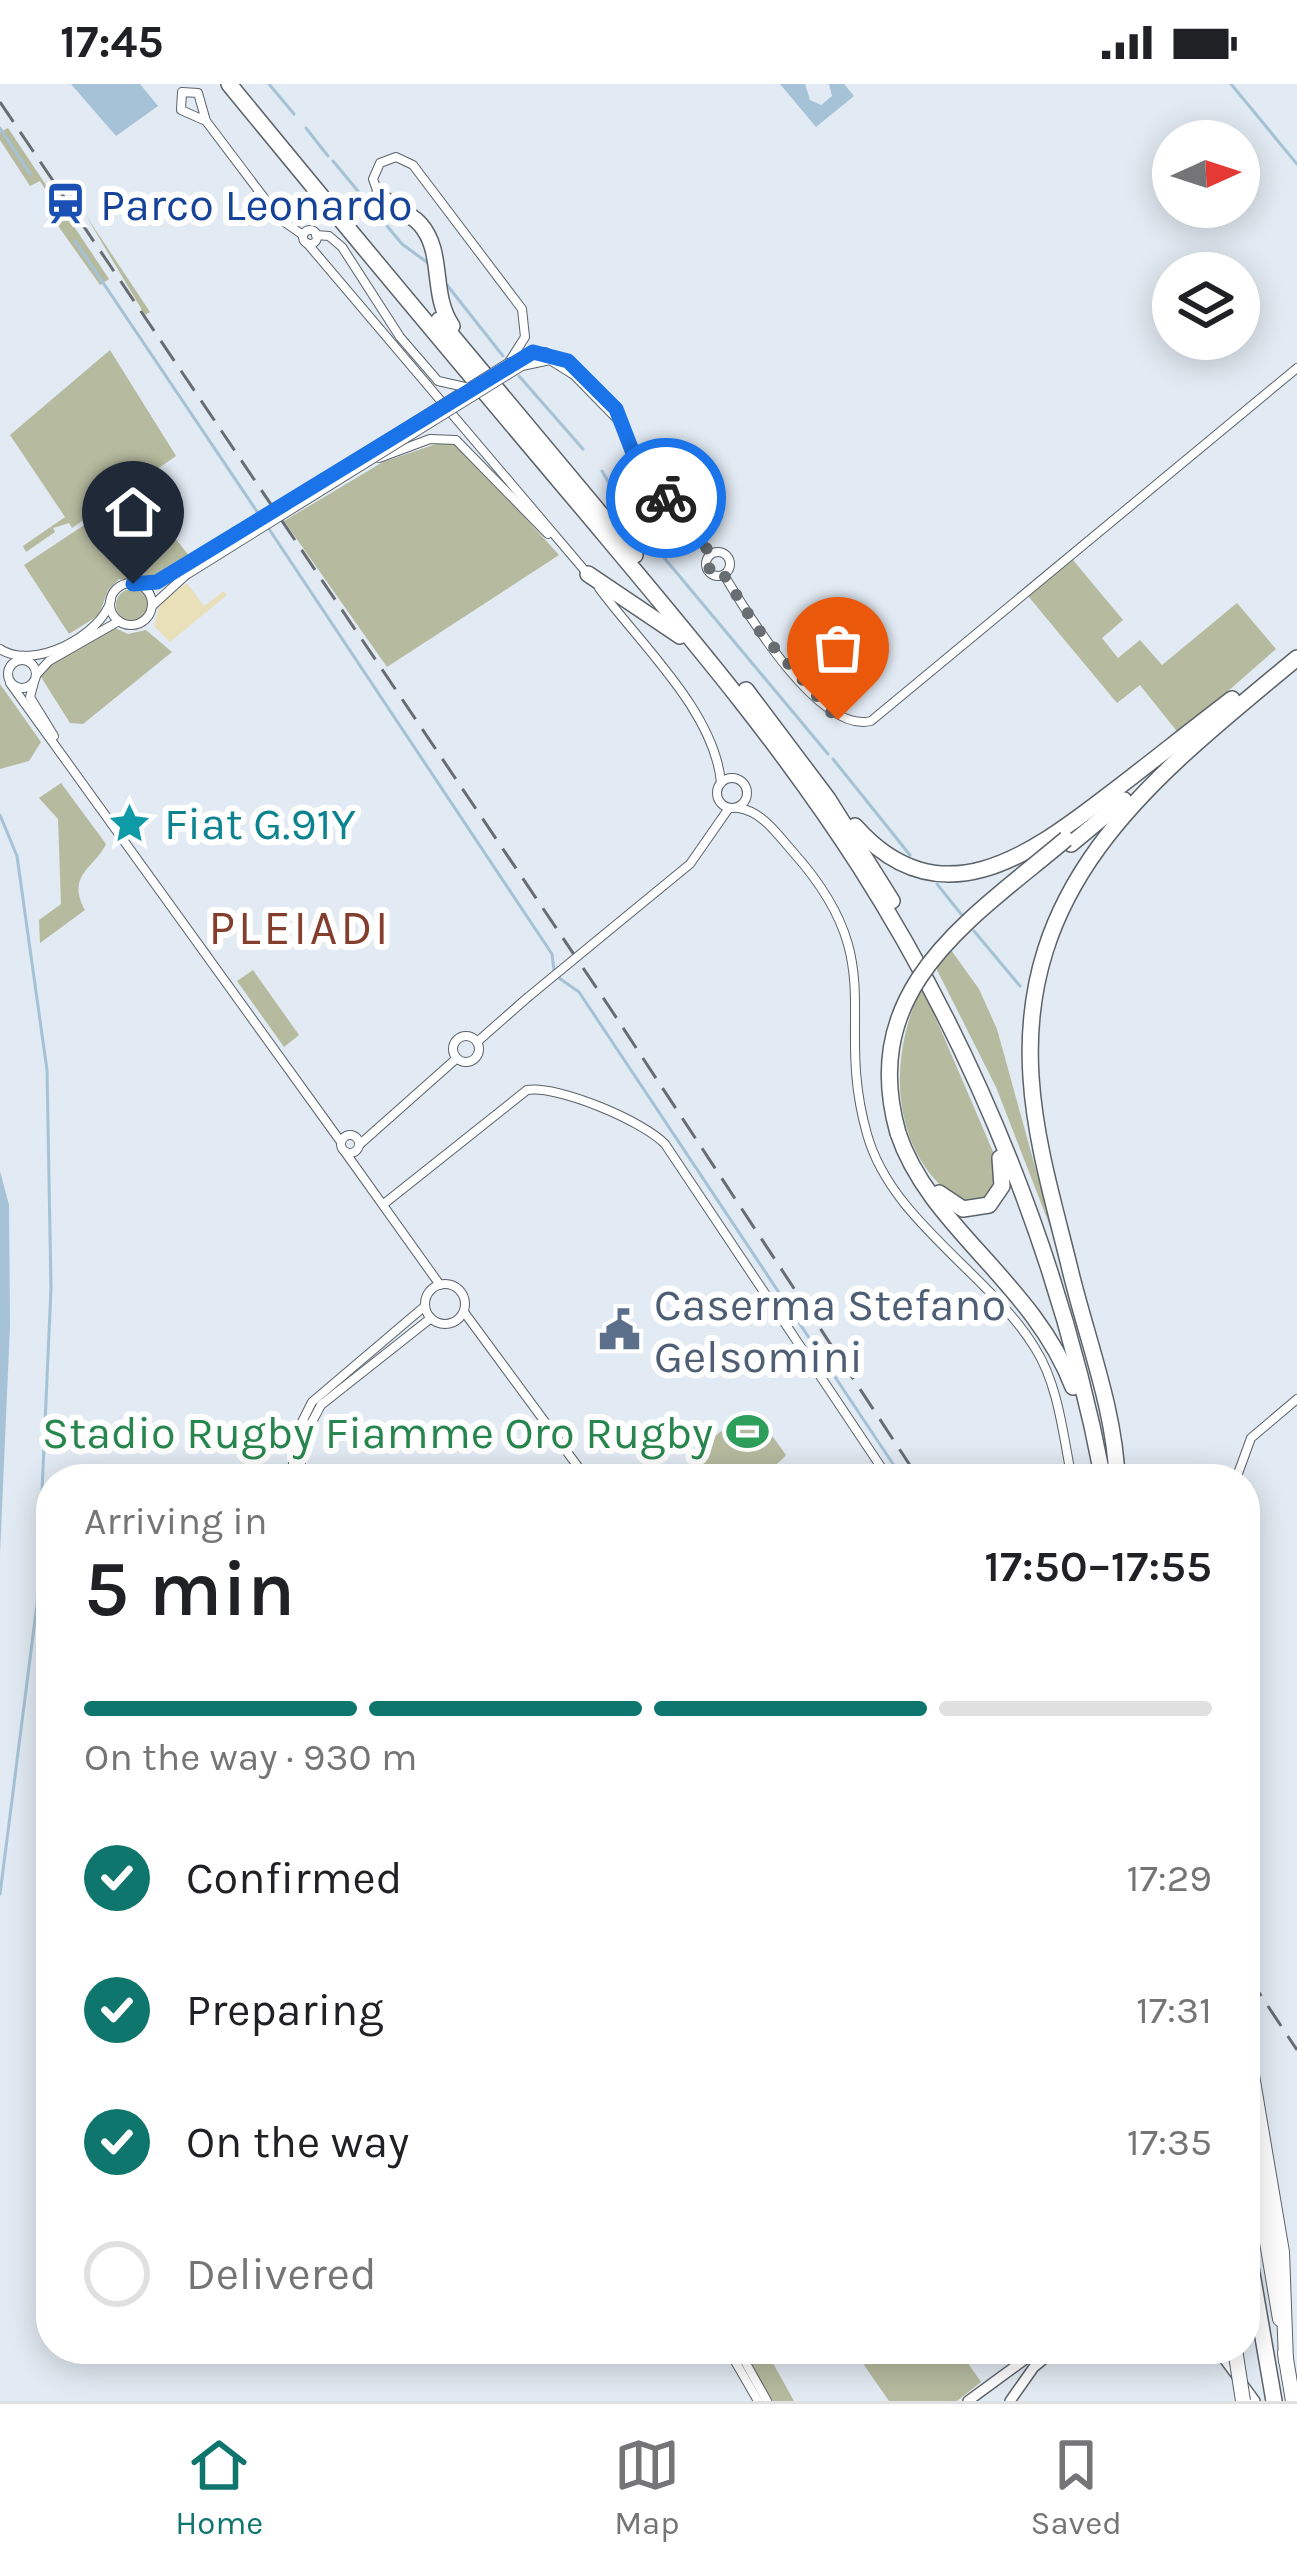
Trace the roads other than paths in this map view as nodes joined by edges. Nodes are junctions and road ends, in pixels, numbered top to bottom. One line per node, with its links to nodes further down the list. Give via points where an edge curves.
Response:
1 (176, 84): 4 (street); 5 (street)
2 (229, 84): 33 (highway)
3 (242, 84): 15 (highway)
4 (190, 89): 5 (street); 6 (street)
5 (178, 98): 7 (street)
6 (200, 106): 7 (street); 8 (street)
7 (192, 113): 8 (street)
8 (206, 121): 10 (street, via 280,219)
9 (380, 196): 11 (street, via 373,179 380,163 410,162 522,309 525,337); 15 (highway, via 425,231 444,313)
10 (305, 239): 14 (street, bridge, via 340,244 400,337 442,383 464,387); 18 (street)
11 (508, 363): 13 (street, bridge, via 545,352); 14 (street, bridge)
12 (1297, 368): 22 (street, via 871,721 849,724 830,713 757,628)
13 (576, 373): 16 (street, bridge, via 554,361 529,362); 19 (street, via 619,412 638,466)
14 (483, 379): 20 (street, bridge)
15 (507, 400): 38 (highway)
16 (372, 461): 17 (street, bridge, via 453,439); 20 (street, bridge)
17 (554, 541): 18 (street); 26 (street)
18 (565, 547): 21 (street)
19 (711, 554): 22 (street, via 707,569); 22 (street, via 728,557)
20 (183, 572): 23 (street); 25 (street)
21 (588, 574): 26 (street); 33 (highway)
22 (724, 575)
23 (133, 584): 24 (street); 25 (street)
24 (111, 600): 27 (street); 31 (street, via 102,618 55,650)
25 (152, 606): 27 (street, via 138,624)
26 (614, 608): 39 (street, via 697,719)
27 (120, 622): 34 (street)
28 (1297, 644): 36 (highway)
29 (0, 650): 31 (street)
30 (1297, 658): 36 (highway)
31 (22, 659): 34 (street); 35 (street)
32 (0, 660): 35 (street)
33 (712, 663): 45 (highway, via 810,791 886,910)
34 (35, 678): 35 (street, via 22,688); 37 (street, via 30,698)
35 (9, 679): 37 (street)
36 (1235, 703): 38 (highway, via 1048,841 978,872 937,872 889,856); 46 (highway, bridge, via 956,941 922,982 896,1062); 63 (highway, via 1109,828 1061,909 1035,998 1036,1120)
37 (69, 764): 47 (street, via 322,1116)
38 (804, 764): 61 (highway, via 919,948 995,1104 1061,1276)
39 (721, 783): 40 (street); 41 (street, via 743,783 747,797)
40 (718, 800): 41 (street); 42 (street)
41 (733, 808): 42 (street); 59 (street, via 766,822 840,912 854,963 870,1144 895,1189 1035,1346)
42 (718, 817): 43 (street, bridge, via 693,861)
43 (477, 1042): 44 (street, via 458,1038); 44 (street, via 482,1057)
44 (457, 1058): 47 (street)
45 (992, 1120): 46 (highway, via 1002,1186 976,1210 938,1191); 62 (highway, via 1051,1279)
46 (901, 1132): 60 (highway, via 925,1186 1048,1334)
47 (352, 1141): 48 (street); 48 (street, via 346,1152)
48 (366, 1174): 49 (street)
49 (385, 1203): 50 (street); 58 (street, via 525,1091 558,1091 654,1134)
50 (440, 1285): 51 (street); 52 (street, via 463,1294)
51 (425, 1306): 53 (street); 55 (street, via 311,1402 297,1432)
52 (464, 1312): 53 (street, via 449,1324); 57 (street)
53 (430, 1318): 56 (street, via 321,1405)
54 (1297, 1399): 64 (street, via 1251,1438)
55 (296, 1464)
56 (298, 1464)
57 (576, 1464)
58 (880, 1464)
59 (1069, 1464)
60 (1103, 1464)
61 (1105, 1464)
62 (1105, 1464)
63 (1106, 1464)
64 (1241, 1464)
65 (1260, 2123): 67 (highway, via 1282,2252)
66 (1260, 2203): 67 (highway)
67 (1286, 2361): 81 (highway)
68 (738, 2364): 77 (street)
69 (745, 2364): 77 (street)
70 (1019, 2364): 78 (main road)
71 (1038, 2364): 79 (main road)
72 (1231, 2364): 76 (main road)
73 (1237, 2364): 80 (highway, bridge)
74 (1258, 2364): 76 (highway)
75 (1260, 2364): 76 (highway)
76 (1264, 2400)
77 (762, 2401)
78 (968, 2401)
79 (1010, 2401)
80 (1243, 2401)
81 (1293, 2401)

